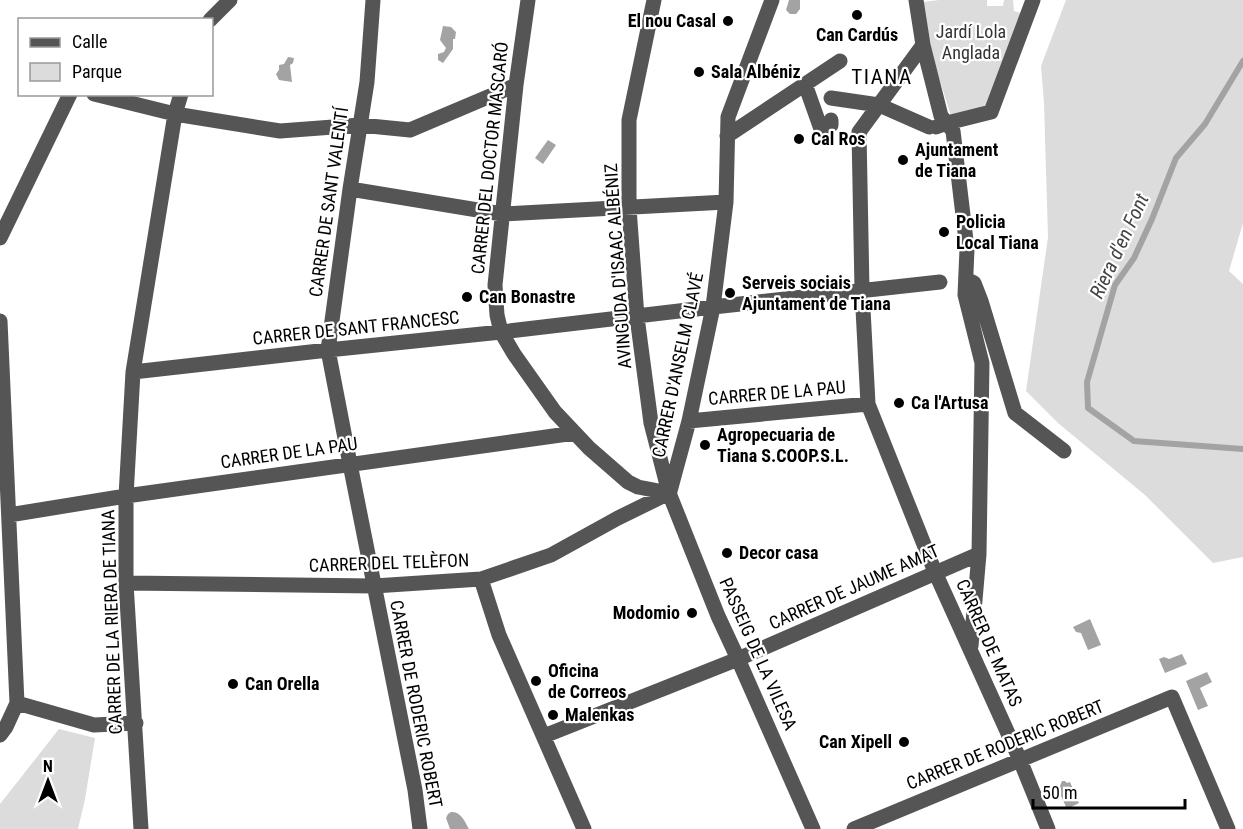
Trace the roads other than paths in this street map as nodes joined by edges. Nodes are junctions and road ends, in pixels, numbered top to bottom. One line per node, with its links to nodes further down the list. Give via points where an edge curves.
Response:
1 (230, 0): 8 (street)
2 (373, 0): 20 (street, CARRER DE SANT VALENTÍ)
3 (528, 0): 12 (street, CARRER DEL DOCTOR MASCARÓ)
4 (654, 0): 25 (street, AVINGUDA D'ISAAC ALBÉNIZ, via 629,120)
5 (772, 0): 22 (street, CARRER D'ANSELM CLAVÉ, via 728,117)
6 (916, 0): 9 (street)
7 (1032, 0): 21 (street, via 991,112)
8 (212, 18)
9 (923, 45): 17 (street); 21 (street, via 941,116)
10 (840, 61): 11 (street)
11 (805, 84): 19 (street, via 821,129 831,125); 22 (street)
12 (516, 85): 20 (street, via 410,130); 26 (street, CARRER DEL DOCTOR MASCARÓ)
13 (69, 96): 27 (street)
14 (102, 96): 18 (street)
15 (180, 96): 18 (street, CARRER DE LA RIERA DE TIANA)
16 (831, 98): 17 (street)
17 (879, 105): 21 (street); 30 (street, CARRER DE MATAS, via 859,132)
18 (175, 114): 20 (street, via 280,131); 36 (street, CARRER DE LA RIERA DE TIANA)
19 (831, 120)
20 (360, 125): 23 (street, CARRER DE SANT VALENTÍ)
21 (937, 126): 28 (street, via 953,131 967,249)
22 (727, 136): 24 (street, CARRER D'ANSELM CLAVÉ)
23 (350, 189): 26 (street); 35 (street, CARRER DE SANT VALENTÍ)
24 (726, 202): 25 (street); 31 (street, CARRER D'ANSELM CLAVÉ)
25 (629, 208): 26 (street); 32 (street, AVINGUDA D'ISAAC ALBÉNIZ)
26 (502, 214): 34 (street, CARRER DEL DOCTOR MASCARÓ, via 495,285)
27 (0, 238)
28 (966, 279): 40 (street, via 974,283 981,301 1016,413); 45 (street, via 965,295 982,363)
29 (940, 282): 30 (street, CARRER DE SANT FRANCESC)
30 (862, 290): 31 (street, CARRER DE SANT FRANCESC); 37 (street, CARRER DE MATAS)
31 (713, 307): 32 (street, CARRER DE SANT FRANCESC); 38 (street, CARRER D'ANSELM CLAVÉ)
32 (637, 317): 34 (street, CARRER DE SANT FRANCESC); 42 (street, AVINGUDA D'ISAAC ALBÉNIZ, via 651,423)
33 (0, 321): 44 (street)
34 (501, 332): 35 (street, CARRER DE SANT FRANCESC); 39 (street, CARRER DEL DOCTOR MASCARÓ, via 555,412)
35 (328, 350): 36 (street, CARRER DE SANT FRANCESC); 41 (street, CARRER DE SANT VALENTÍ)
36 (133, 372): 43 (street, CARRER DE LA RIERA DE TIANA)
37 (868, 404): 38 (street, CARRER DE LA PAU); 46 (street, CARRER DE MATAS)
38 (689, 421): 42 (street, CARRER D'ANSELM CLAVÉ)
39 (575, 433): 41 (street, CARRER DE LA PAU); 42 (street, CARRER DEL DOCTOR MASCARÓ, via 628,482)
40 (1064, 451)
41 (350, 464): 43 (street, CARRER DE LA PAU); 49 (street, CARRER DE SANT VALENTÍ)
42 (669, 494): 47 (street, CARRER DEL TELÈFON, via 551,555); 51 (street, PASSEIG DE LA VILESA)
43 (126, 495): 44 (street, CARRER DE LA PAU); 48 (street, CARRER DE LA RIERA DE TIANA)
44 (9, 515): 52 (street)
45 (979, 554): 46 (street, CARRER DE JAUME AMAT); 50 (street)
46 (935, 572): 50 (street, CARRER DE MATAS); 51 (street, CARRER DE JAUME AMAT)
47 (481, 579): 49 (street, CARRER DEL TELÈFON); 55 (street, via 499,635)
48 (126, 583): 49 (street, CARRER DEL TELÈFON); 53 (street, CARRER DE LA RIERA DE TIANA)
49 (374, 586): 58 (street, CARRER DE RODERIC ROBERT)
50 (970, 650): 56 (street, CARRER DE MATAS)
51 (738, 659): 55 (street, CARRER DE JAUME AMAT); 60 (street, PASSEIG DE LA VILESA)
52 (17, 703): 53 (street, via 93,725); 54 (street)
53 (136, 723): 57 (street, CARRER DE LA RIERA DE TIANA)
54 (0, 735)
55 (544, 736): 59 (street)
56 (1020, 760): 61 (street, CARRER DE RODERIC ROBERT); 62 (street, CARRER DE MATAS); 63 (street, CARRER DE RODERIC ROBERT, via 1172,697)
57 (141, 829)
58 (420, 829)
59 (584, 829)
60 (813, 829)
61 (854, 829)
62 (1048, 829)
63 (1228, 829)

